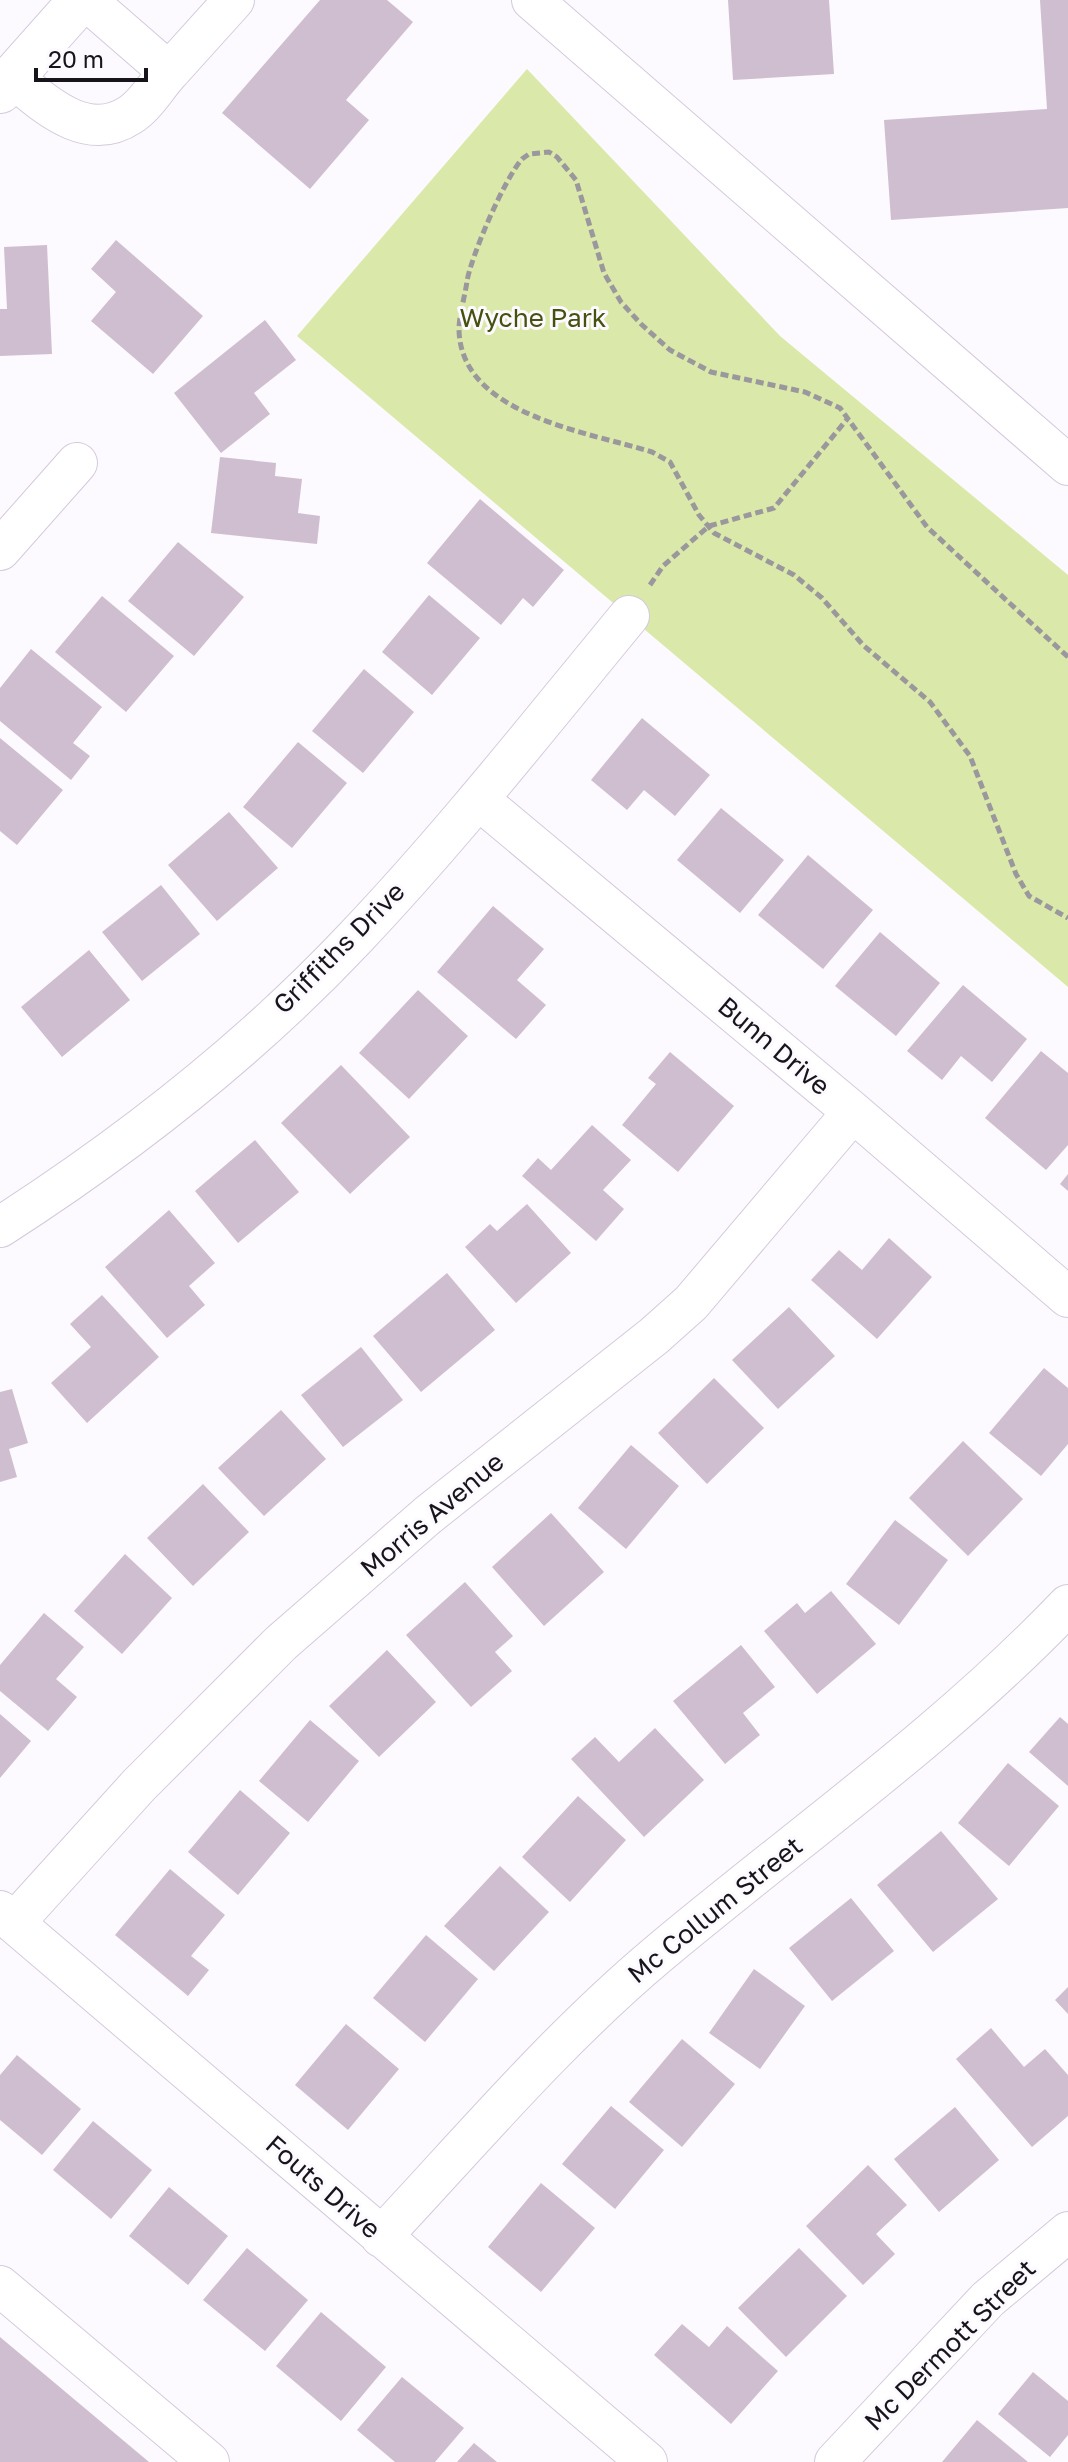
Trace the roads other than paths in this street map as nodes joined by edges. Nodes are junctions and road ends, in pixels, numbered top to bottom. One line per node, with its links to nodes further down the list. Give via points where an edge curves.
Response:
1 (84, 0): 4 (street); 5 (main road)
2 (532, 0): 7 (street)
3 (231, 1): 4 (street)
4 (169, 72): 5 (street, via 131,115 90,124 60,116)
5 (6, 84)
6 (77, 463): 8 (street)
7 (1068, 465)
8 (0, 550)
9 (629, 616): 10 (street, Griffiths Drive)
10 (478, 799): 11 (street, Bunn Drive); 12 (street, Griffiths Drive, via 352,941 287,1003 205,1076)
11 (853, 1112): 13 (street, Bunn Drive); 15 (street, Morris Avenue, via 691,1303 428,1515 281,1643)
12 (0, 1227)
13 (1068, 1297)
14 (1068, 1605): 17 (street, Mc Collum Street, via 931,1735 657,1955 582,2022)
15 (7, 1917): 17 (street, Fouts Drive)
16 (1068, 2232): 21 (street, Mc Dermott Street, via 988,2299)
17 (381, 2237): 20 (street, Fouts Drive)
18 (0, 2286): 19 (street)
19 (209, 2462)
20 (647, 2462)
21 (835, 2462)

